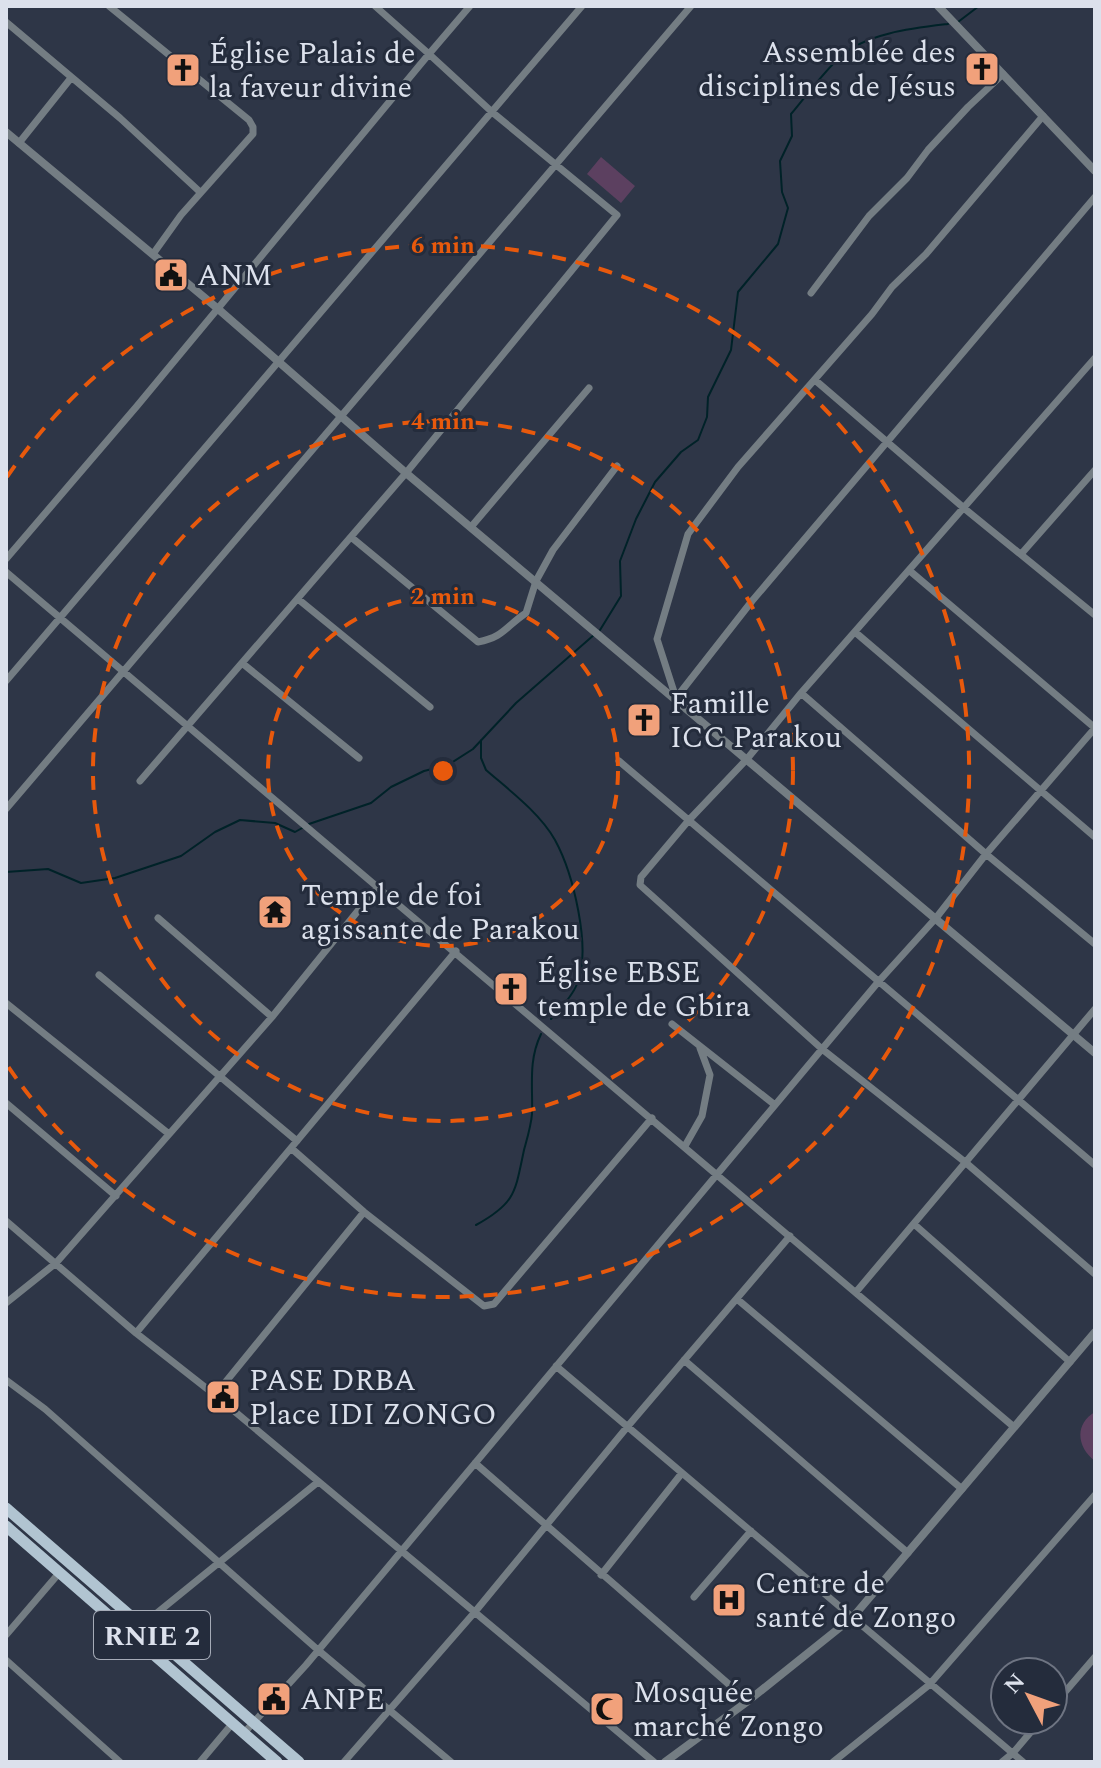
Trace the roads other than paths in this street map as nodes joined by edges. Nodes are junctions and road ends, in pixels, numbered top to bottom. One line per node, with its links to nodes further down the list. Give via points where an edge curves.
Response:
1 (109, 6): 17 (street, via 253,127 253,134)
2 (375, 6): 8 (street)
3 (470, 6): 8 (street)
4 (582, 6): 11 (street)
5 (691, 6): 15 (street)
6 (939, 7): 9 (street)
7 (6, 22): 10 (street)
8 (429, 54): 11 (street); 21 (street)
9 (1003, 74): 12 (street); 20 (street, via 869,216)
10 (71, 78): 14 (street); 17 (street)
11 (492, 112): 15 (street); 23 (street)
12 (1043, 116): 16 (street); 24 (street)
13 (6, 132): 14 (street)
14 (19, 143): 19 (street)
15 (556, 164): 26 (street); 30 (street, via 617,215)
16 (1095, 171)
17 (200, 192): 19 (street)
18 (1095, 197): 27 (street)
19 (153, 254): 21 (street)
20 (811, 293)
21 (217, 308): 23 (street); 35 (street)
22 (1095, 358): 31 (street)
23 (278, 361): 26 (street); 43 (street)
24 (815, 380): 27 (street); 49 (street, via 738,467 688,534 657,639)
25 (589, 388): 32 (street)
26 (340, 416): 30 (street); 46 (street)
27 (887, 442): 31 (street); 49 (street)
28 (617, 466): 38 (street)
29 (1095, 470): 34 (street)
30 (406, 473): 32 (street); 33 (street)
31 (965, 509): 34 (street); 36 (street)
32 (471, 527): 38 (street)
33 (351, 537): 38 (street, via 478,642 497,638 526,613); 39 (street)
34 (1022, 553): 41 (street)
35 (6, 559)
36 (910, 571): 44 (street); 52 (street)
37 (6, 572): 43 (street)
38 (536, 581): 49 (street)
39 (298, 599): 45 (street); 50 (street)
40 (1095, 599): 41 (street)
41 (1088, 608): 42 (street)
42 (1095, 615)
43 (60, 618): 46 (street); 47 (street)
44 (855, 632): 48 (street); 57 (street)
45 (242, 663): 51 (street); 53 (street)
46 (123, 671): 51 (street); 58 (street)
47 (6, 681)
48 (801, 693): 54 (street); 61 (street)
49 (676, 698): 54 (street)
50 (430, 707)
51 (187, 726): 56 (street); 62 (street)
52 (1095, 728): 57 (street)
53 (359, 758)
54 (747, 759): 59 (street); 64 (street)
55 (619, 761): 59 (street)
56 (140, 781)
57 (1040, 791): 60 (street); 61 (street)
58 (6, 809)
59 (689, 820): 68 (street); 75 (street, via 641,877 640,885)
60 (1095, 837)
61 (986, 854): 64 (street); 65 (street)
62 (378, 886): 66 (street); 71 (street)
63 (158, 918): 71 (street)
64 (936, 918): 68 (street); 73 (street)
65 (1095, 944)
66 (456, 951): 81 (street); 83 (street)
67 (99, 975): 77 (street)
68 (879, 981): 75 (street); 78 (street)
69 (6, 1003): 82 (street)
70 (1095, 1009): 73 (street)
71 (272, 1017): 77 (street)
72 (672, 1024): 74 (street)
73 (1073, 1035): 76 (street); 78 (street)
74 (699, 1046): 80 (street); 84 (street, via 710,1075 702,1116)
75 (822, 1049): 80 (street); 86 (street)
76 (1095, 1053)
77 (219, 1077): 82 (street); 83 (street)
78 (1019, 1099): 86 (street); 87 (street)
79 (6, 1103): 89 (street)
80 (775, 1105): 88 (street)
81 (652, 1118): 84 (street); 90 (street, via 494,1304 477,1302)
82 (169, 1134): 89 (street)
83 (297, 1141): 85 (street)
84 (685, 1146): 88 (street)
85 (291, 1148): 90 (street); 100 (street)
86 (965, 1162): 92 (street); 95 (street)
87 (1095, 1165)
88 (717, 1174): 93 (street); 103 (street)
89 (116, 1196): 94 (street)
90 (364, 1212): 105 (street)
91 (6, 1221): 94 (street)
92 (914, 1224): 96 (street); 102 (street)
93 (790, 1236): 96 (street); 97 (street)
94 (56, 1263): 98 (street); 100 (street)
95 (1095, 1274)
96 (856, 1292): 107 (street)
97 (737, 1299): 101 (street); 111 (street)
98 (6, 1303)
99 (1095, 1332): 102 (street)
100 (136, 1333): 105 (street)
101 (684, 1360): 106 (street); 118 (street)
102 (1070, 1362): 107 (street)
103 (556, 1366): 106 (street); 108 (street)
104 (6, 1380): 119 (street)
105 (215, 1395): 110 (street)
106 (628, 1426): 109 (street); 115 (street)
107 (1014, 1427): 111 (street)
108 (475, 1463): 115 (street); 117 (street)
109 (682, 1473): 116 (street); 121 (street)
110 (318, 1482): 117 (street); 119 (street)
111 (962, 1489): 118 (street)
112 (1095, 1495): 130 (street)
113 (6, 1508): 125 (main road, RNIE 2)
114 (6, 1526): 120 (main road, RNIE 2)
115 (545, 1526): 121 (street); 123 (street)
116 (751, 1531): 122 (street); 124 (street)
117 (402, 1551): 123 (street); 127 (street)
118 (908, 1553): 124 (street)
119 (220, 1563): 125 (street); 127 (street)
120 (60, 1572): 126 (street); 134 (main road, RNIE 2)
121 (601, 1575): 132 (street)
122 (694, 1597)
123 (474, 1613): 133 (street); 145 (street)
124 (853, 1617): 130 (street); 132 (street)
125 (141, 1626): 135 (main road, RNIE 2)
126 (6, 1635)
127 (318, 1650): 133 (street); 135 (street)
128 (1095, 1657): 131 (street)
129 (6, 1660): 139 (street)
130 (929, 1685): 138 (street); 147 (street)
131 (1069, 1687)
132 (748, 1701): 146 (street)
133 (389, 1709): 143 (street); 144 (street)
134 (232, 1724): 136 (main road, RNIE 2); 140 (street)
135 (254, 1724): 136 (street); 142 (main road, RNIE 2)
136 (243, 1734): 141 (main road, RNIE 2)
137 (1027, 1736): 138 (street)
138 (1013, 1753): 148 (street); 149 (street)
139 (120, 1762)
140 (200, 1762)
141 (277, 1762)
142 (299, 1762)
143 (344, 1762)
144 (451, 1762)
145 (654, 1762)
146 (665, 1762)
147 (833, 1762)
148 (1002, 1762)
149 (1023, 1762)

